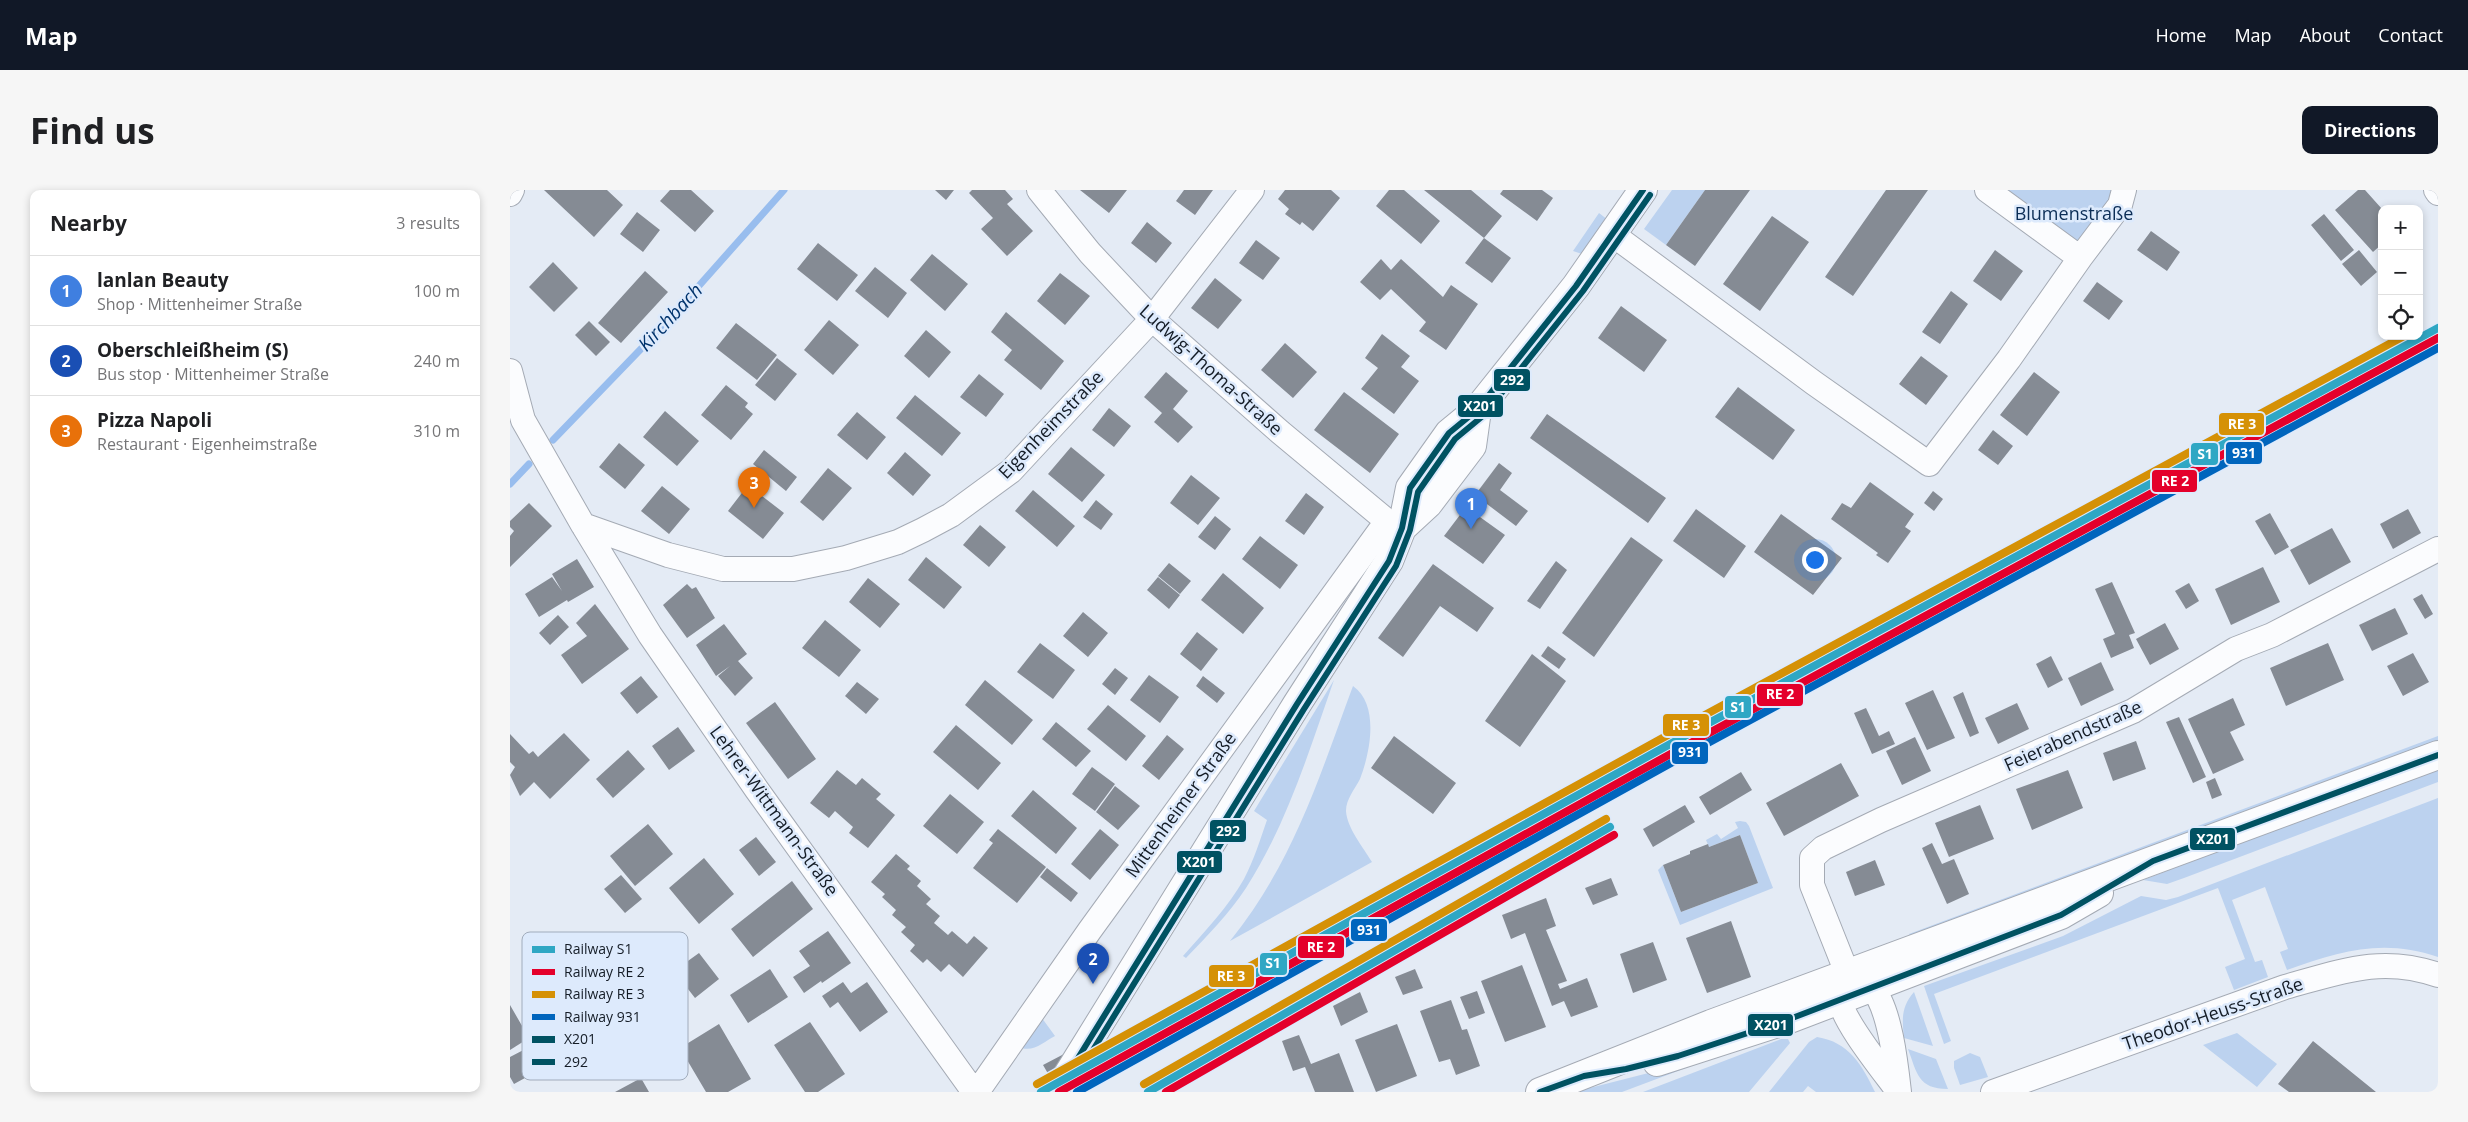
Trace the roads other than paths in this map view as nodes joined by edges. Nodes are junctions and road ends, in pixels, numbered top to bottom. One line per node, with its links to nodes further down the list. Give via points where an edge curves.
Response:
1 (512, 190): 7 (street)
2 (1039, 190): 10 (street, Ludwig-Thoma-Straße, via 1090,253)
3 (1252, 190): 10 (street, Eigenheimstraße)
4 (1643, 190): 8 (main road, Mittenheimer Straße)
5 (1987, 190): 9 (street)
6 (2124, 190): 9 (street, via 2120,205)
7 (510, 194)
8 (1612, 234): 9 (street, via 1935,468); 12 (main road, Mittenheimer Straße, via 1576,286 1477,410 1472,446 1428,504)
9 (2080, 258)
10 (1152, 319): 12 (street, Ludwig-Thoma-Straße, via 1280,432); 13 (street, Eigenheimstraße, via 1011,471 951,515 898,542 846,558 793,568 723,569 676,558)
11 (510, 371): 13 (street, Lehrer-Wittmann-Straße, via 523,420)
12 (1394, 524): 20 (street, Mittenheimer Straße, via 1090,930); 21 (main road, Mittenheimer Straße, via 1389,561)
13 (583, 525): 20 (street, Lehrer-Wittmann-Straße, via 687,689)
14 (2438, 549): 18 (street, Feierabendstraße, via 2272,635 2236,649 2133,711 1823,848 1812,858 1812,885)
15 (2438, 755): 16 (main road)
16 (2153, 861): 18 (main road, via 2090,883); 19 (main road, via 2062,915)
17 (2438, 975): 24 (street, Theodor-Heuss-Straße, via 2417,968 2370,965 2285,987)
18 (1844, 986): 19 (main road); 22 (main road, via 1636,1052); 23 (street, via 1863,1044)
19 (1872, 986): 23 (street, via 1884,1008)
20 (976, 1092)
21 (1057, 1092)
22 (1540, 1092)
23 (1899, 1092)
24 (1994, 1092)

